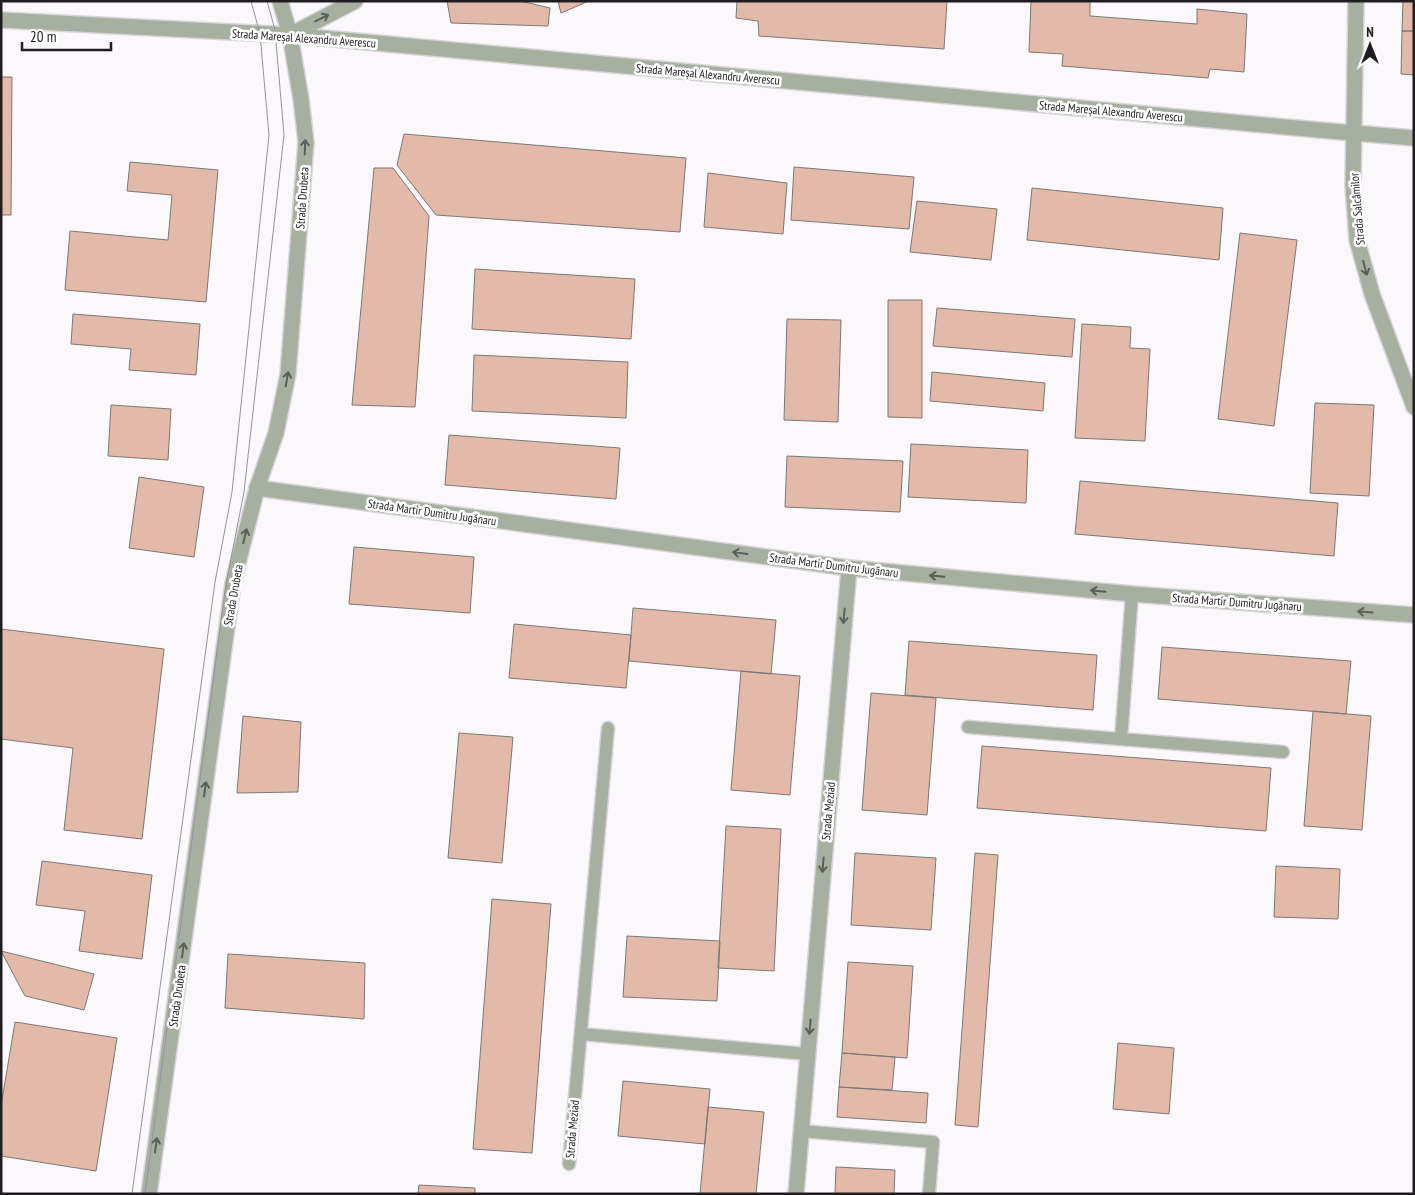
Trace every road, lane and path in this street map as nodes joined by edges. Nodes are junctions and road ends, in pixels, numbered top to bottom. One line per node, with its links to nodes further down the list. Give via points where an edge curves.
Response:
1 (280, 1): 5 (street, Strada Drubeta)
2 (355, 1): 5 (street, one-way to 2)
3 (1356, 1): 6 (street, Strada Salcâmilor)
4 (1, 20): 5 (street, Strada Mareșal Alexandru Averescu)
5 (290, 35): 6 (street, Strada Mareșal Alexandru Averescu); 9 (street, Strada Drubeta, one-way to 5, via 276,433 288,374 306,142)
6 (1353, 133): 7 (street, Strada Mareșal Alexandru Averescu); 8 (street, Strada Salcâmilor, one-way to 8, via 1357,240 1372,294)
7 (1414, 138)
8 (1414, 407)
9 (257, 488): 10 (street, Strada Martir Dumitru Jugănaru, one-way to 9); 21 (street, Strada Drubeta, one-way to 9, via 233,583)
10 (849, 568): 11 (street, Strada Martir Dumitru Jugănaru, one-way to 10); 18 (street, Strada Meziad, one-way to 18)
11 (1132, 594): 12 (street, Strada Martir Dumitru Jugănaru, one-way to 11); 15 (lane)
12 (1414, 615)
13 (968, 727): 15 (lane)
14 (608, 728): 17 (lane, Strada Meziad)
15 (1121, 739): 16 (lane)
16 (1283, 752)
17 (581, 1034): 18 (lane); 20 (lane, Strada Meziad)
18 (808, 1054): 19 (street, Strada Meziad)
19 (801, 1131): 22 (street, Strada Meziad); 23 (lane, via 934,1142)
20 (569, 1164)
21 (149, 1194)
22 (796, 1194)
23 (929, 1194)

